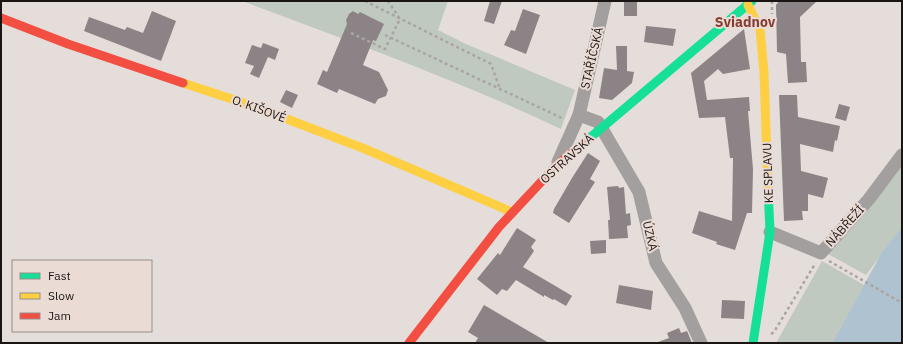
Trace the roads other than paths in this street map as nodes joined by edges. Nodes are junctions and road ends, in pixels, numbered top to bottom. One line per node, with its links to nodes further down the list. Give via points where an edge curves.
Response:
1 (605, 1): 4 (street, STAŘÍČSKÁ)
2 (750, 3): 5 (street, OSTRAVSKÁ); 9 (street, KE SPLAVU, via 761,39 764,73)
3 (1, 18): 8 (street, O. KIŠOVÉ, via 68,44 253,106 365,149)
4 (577, 119): 5 (street, via 598,122); 7 (street, STAŘÍČSKÁ)
5 (602, 128): 7 (street, OSTRAVSKÁ); 11 (street, ÚZKÁ, via 639,192 656,263 685,308)
6 (902, 155): 9 (street, NÁBŘEŽÍ, via 869,199 821,253)
7 (556, 166): 8 (street, OSTRAVSKÁ)
8 (512, 212): 10 (street, OSTRAVSKÁ, via 470,262)
9 (770, 232): 12 (street, KE SPLAVU)
10 (409, 343)
11 (700, 343)
12 (753, 343)

